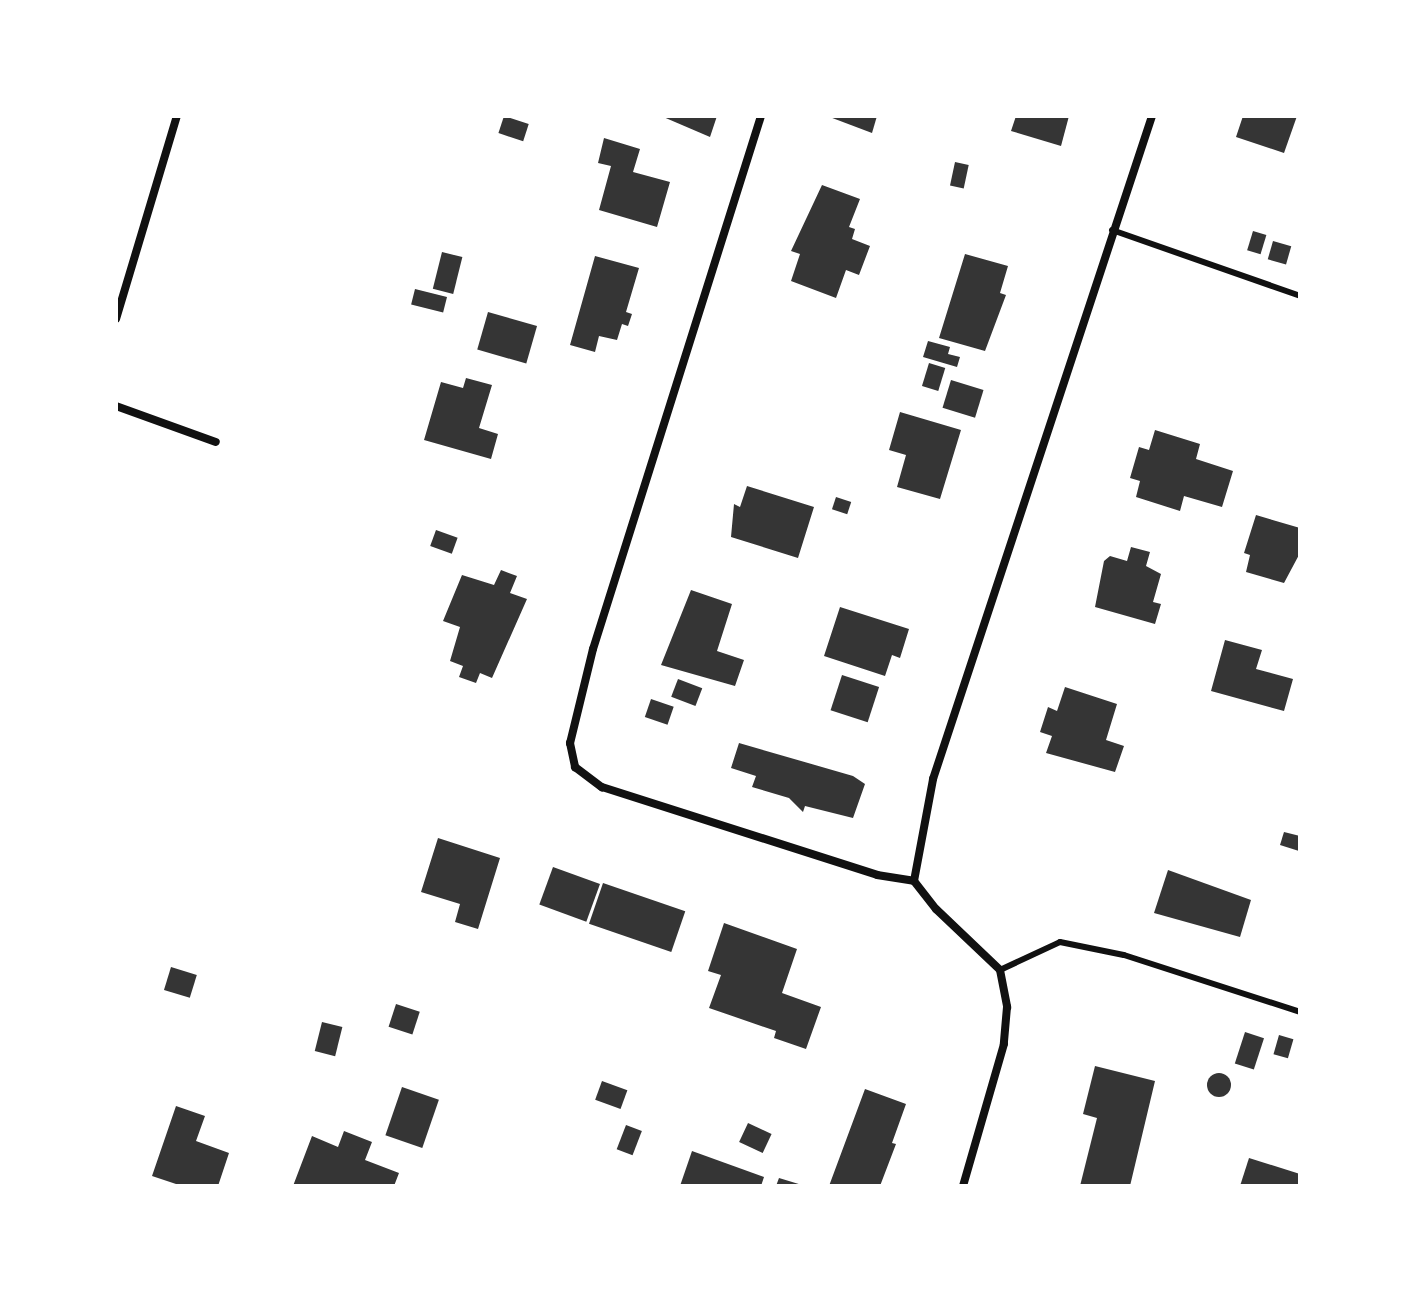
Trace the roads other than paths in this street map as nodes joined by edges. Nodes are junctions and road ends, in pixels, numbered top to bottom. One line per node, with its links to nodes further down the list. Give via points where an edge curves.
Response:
1 (177, 116): 6 (street)
2 (761, 116): 9 (street, via 593,649 570,743 575,767 602,787 877,875)
3 (1152, 116): 4 (street)
4 (1112, 230): 5 (lane); 9 (street, via 933,779)
5 (1300, 296)
6 (116, 319)
7 (116, 406): 8 (street)
8 (216, 442)
9 (914, 881): 10 (street)
10 (1000, 970): 11 (lane, via 1060,942 1124,955); 12 (street, via 1007,1007 1004,1044)
11 (1300, 1012)
12 (963, 1186)

